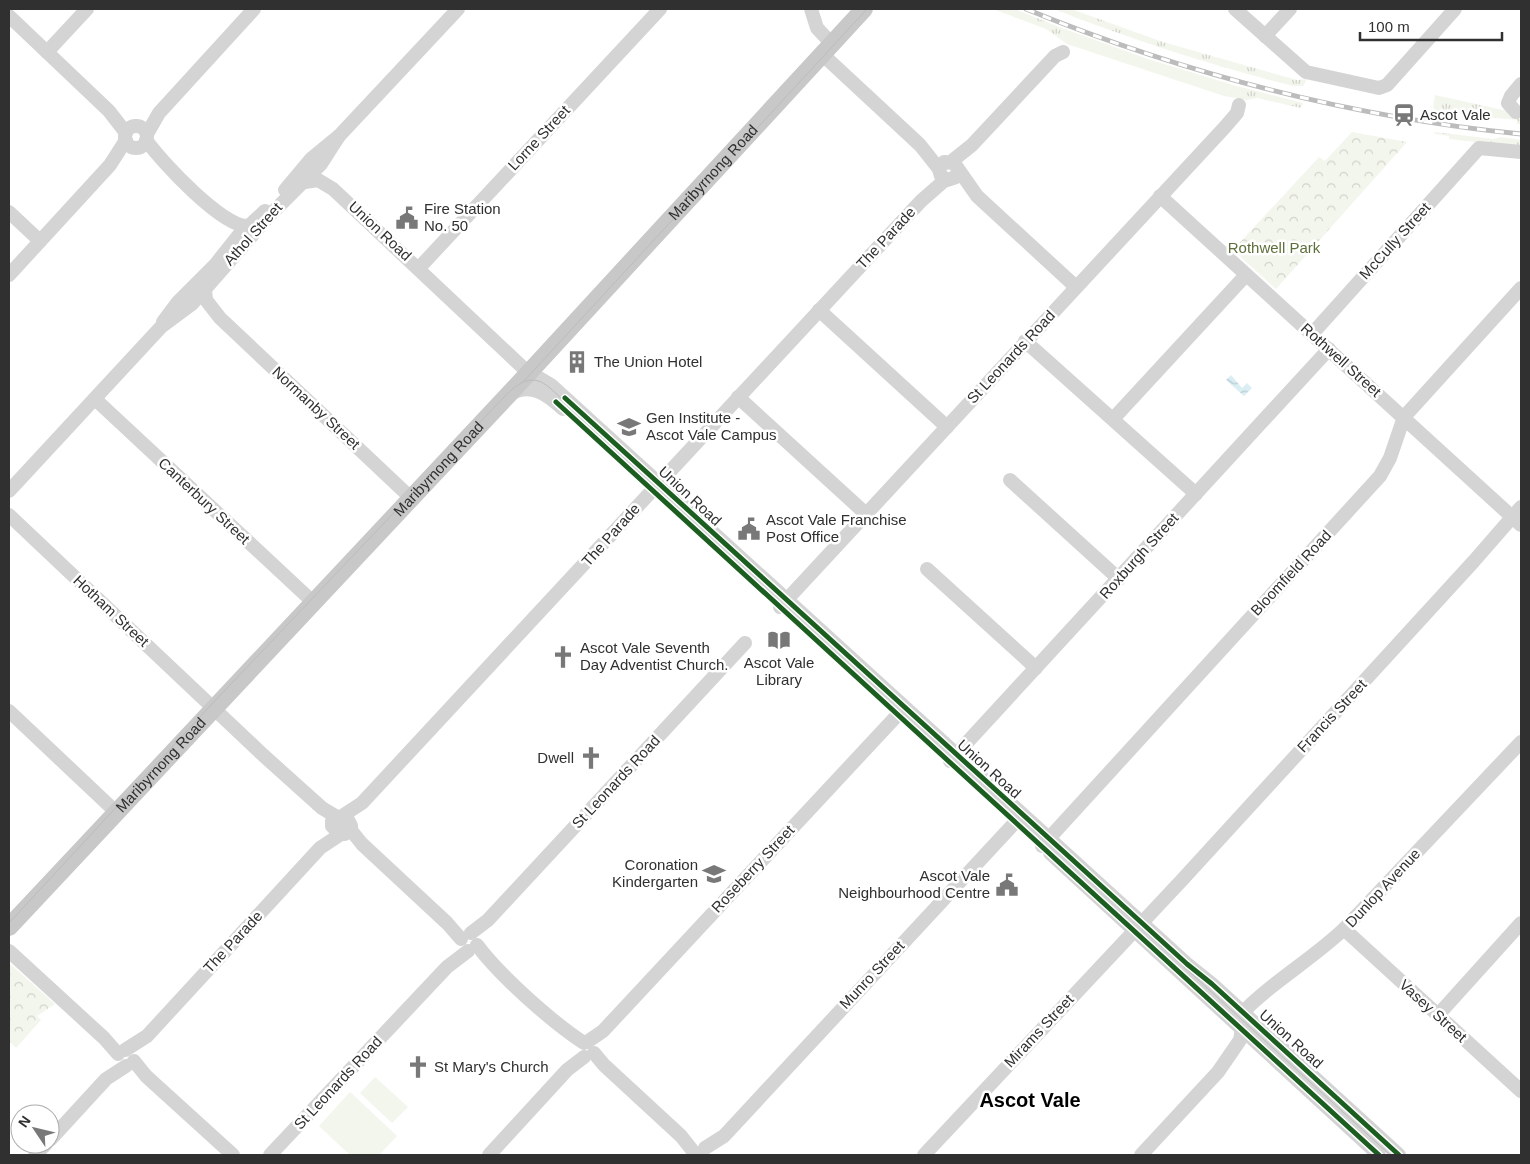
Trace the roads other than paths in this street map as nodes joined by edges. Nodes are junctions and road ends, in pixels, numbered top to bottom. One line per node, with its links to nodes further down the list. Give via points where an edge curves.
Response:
1 (87, 9): 13 (street)
2 (254, 9): 18 (street)
3 (458, 9): 21 (street, Athol Street, via 339,136)
4 (660, 9): 29 (street, Lorne Street)
5 (811, 9): 12 (street)
6 (864, 9): 12 (main road, Maribyrnong Road)
7 (1234, 9): 11 (street)
8 (1290, 9): 11 (street)
9 (1456, 9): 11 (street, via 1385,87 1313,76)
10 (9, 16): 13 (street)
11 (1265, 36)
12 (827, 48): 20 (street, via 920,145); 39 (main road, Maribyrnong Road)
13 (47, 52): 18 (street)
14 (1063, 52): 20 (street, The Parade)
15 (1521, 84): 17 (street, via 1508,103)
16 (1239, 105): 22 (street, St Leonards Road, via 1225,127)
17 (1516, 112)
18 (136, 137): 24 (street); 26 (street)
19 (1521, 152): 36 (street, McCully Street, via 1479,148)
20 (949, 170): 32 (street); 35 (street, The Parade)
21 (313, 171): 25 (street, Athol Street); 27 (street, Athol Street); 29 (street, Union Road)
22 (1160, 196): 30 (street, Rothwell Street); 32 (street, St Leonards Road)
23 (9, 212): 26 (street)
24 (222, 216): 25 (street); 28 (street, via 232,231)
25 (245, 227): 27 (street); 28 (street, Athol Street)
26 (40, 241): 31 (street)
27 (244, 245): 34 (street, Athol Street)
28 (230, 246): 34 (street, Athol Street)
29 (419, 268): 39 (street, Union Road)
30 (1246, 274): 36 (street, Rothwell Street); 45 (street)
31 (9, 275)
32 (1076, 287): 37 (street, St Leonards Road)
33 (1521, 288): 44 (street, Bloomfield Road)
34 (194, 298): 42 (street, Athol Street, via 166,316 161,327); 51 (street, Normanby Street, via 220,318)
35 (819, 310): 41 (street, The Parade); 46 (street)
36 (1312, 334): 38 (street, Rothwell Street)
37 (1025, 341): 45 (street); 46 (street, St Leonards Road)
38 (1329, 349): 44 (street, Rothwell Street); 50 (street, Roxburgh Street)
39 (540, 375): 40 (main road, Maribyrnong Road); 43 (street, Union Road); 48 (street, Union Road)
40 (512, 391): 43 (street, Union Road, via 534,389); 51 (main road, Maribyrnong Road)
41 (738, 397): 48 (street, The Parade); 52 (street)
42 (95, 399): 49 (street, Athol Street); 57 (street, Canterbury Street)
43 (556, 402): 48 (street, Union Road)
44 (1404, 417): 54 (street, Rothwell Street); 69 (street, Bloomfield Road, via 1380,476)
45 (1113, 419): 50 (street)
46 (947, 426): 52 (street, St Leonards Road)
47 (1010, 480): 56 (street)
48 (655, 487): 58 (street, Union Road); 68 (street, The Parade)
49 (9, 490)
50 (1196, 494): 56 (street, Roxburgh Street)
51 (411, 498): 57 (main road, Maribyrnong Road)
52 (866, 514): 58 (street, St Leonards Road)
53 (9, 515): 61 (street, Hotham Street)
54 (1519, 516): 72 (street, Francis Street)
55 (927, 569): 60 (street)
56 (1118, 579): 60 (street, Roxburgh Street)
57 (313, 602): 61 (main road, Maribyrnong Road)
58 (783, 604): 63 (street, Union Road)
59 (745, 644): 74 (street, St Leonards Road)
60 (1036, 668): 65 (street, Roxburgh Street)
61 (213, 707): 66 (main road, Maribyrnong Road); 68 (street, Hotham Street)
62 (9, 711): 66 (street)
63 (901, 711): 65 (street, Union Road); 79 (street, Roseberry Street)
64 (1521, 742): 73 (street, Dunlop Avenue)
65 (953, 759): 67 (street, Union Road)
66 (116, 812): 70 (main road, Maribyrnong Road)
67 (1019, 819): 69 (street, Union Road); 85 (street, Munro Street, via 724,1136)
68 (341, 825): 74 (street); 80 (street, The Parade)
69 (1045, 842): 72 (street, Union Road)
70 (12, 918)
71 (1521, 923): 76 (street)
72 (1137, 926): 77 (street, Union Road); 89 (street, Mirams Street)
73 (1344, 930): 76 (street, Vasey Street); 77 (street, Dunlop Avenue, via 1266,989)
74 (469, 942): 79 (street); 87 (street, St Leonards Road)
75 (9, 951): 80 (street)
76 (1438, 1015): 82 (street, Vasey Street)
77 (1243, 1021): 78 (street, Union Road); 81 (street, via 1240,1040)
78 (1263, 1040): 81 (street); 84 (street, Union Road)
79 (586, 1050): 85 (street); 88 (street, Roseberry Street)
80 (126, 1058): 83 (street, The Parade); 86 (street)
81 (1218, 1072): 90 (street)
82 (1521, 1092)
83 (60, 1129)
84 (1368, 1145): 91 (street, Union Road); 92 (street, Union Road)
85 (704, 1153)
86 (232, 1155)
87 (270, 1155)
88 (488, 1155)
89 (924, 1155)
90 (1142, 1155)
91 (1379, 1155)
92 (1399, 1155)

